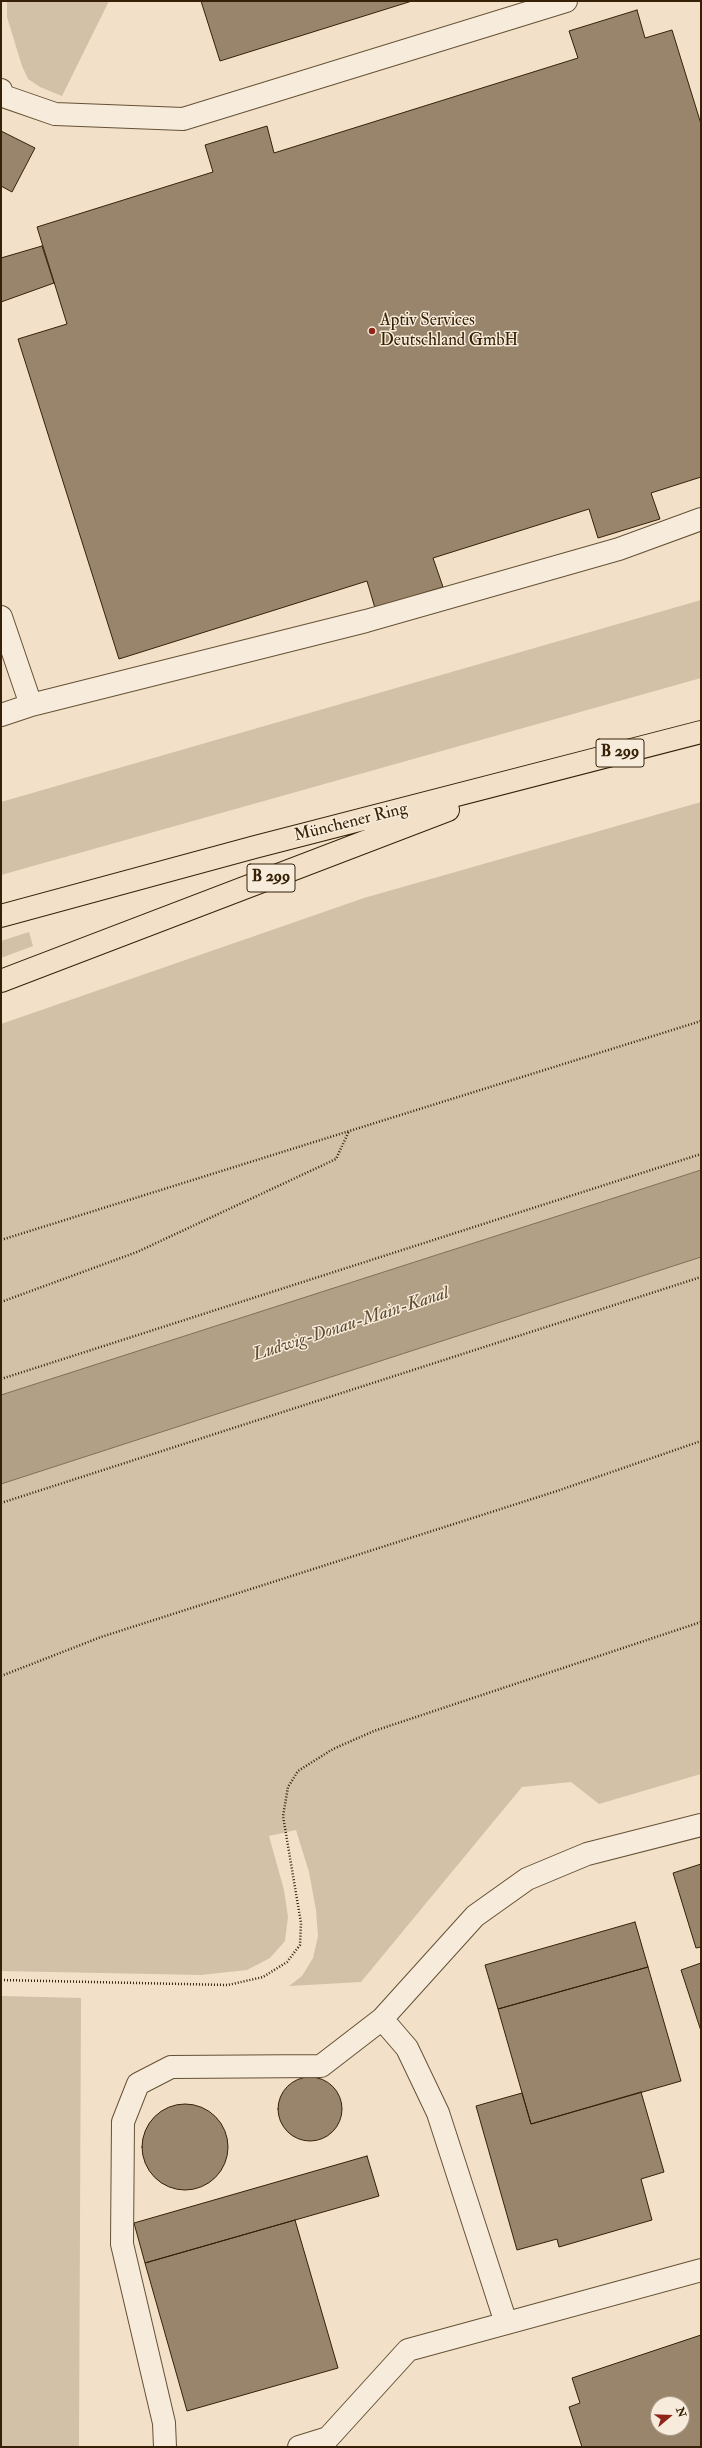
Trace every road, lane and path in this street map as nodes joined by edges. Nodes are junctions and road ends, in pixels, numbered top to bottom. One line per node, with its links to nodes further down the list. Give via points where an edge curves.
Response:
1 (566, 1): 2 (lane, via 183,119 54,114)
2 (2, 94)
3 (701, 519): 5 (lane, via 619,549 366,621)
4 (1, 617): 5 (lane)
5 (31, 705): 6 (lane)
6 (1, 715)
7 (701, 732): 8 (main road, Münchener Ring / B 299)
8 (540, 774): 9 (main road, Münchener Ring / B 299, via 255,847); 10 (main road, B 299)
9 (1, 916)
10 (1, 981)
11 (701, 1021): 12 (path)
12 (349, 1130): 14 (path); 16 (path, via 336,1159 137,1252)
13 (701, 1154): 17 (path)
14 (1, 1240)
15 (701, 1277): 19 (path)
16 (1, 1302)
17 (1, 1379)
18 (701, 1441): 21 (path, via 557,1491 101,1637)
19 (1, 1503)
20 (701, 1622): 23 (path, via 374,1731 333,1749 298,1771 288,1787 283,1816 301,1923 300,1945 287,1962 263,1977 228,1985)
21 (1, 1676)
22 (701, 1825): 24 (lane, via 587,1854 527,1879 475,1916)
23 (1, 1980)
24 (382, 2019): 26 (lane, via 407,2048 438,2113); 27 (lane, via 321,2066 171,2067 138,2084 123,2122 122,2244 164,2423)
25 (701, 2270): 26 (lane)
26 (506, 2323): 28 (lane, via 408,2350 328,2438)
27 (165, 2447)
28 (299, 2447)

